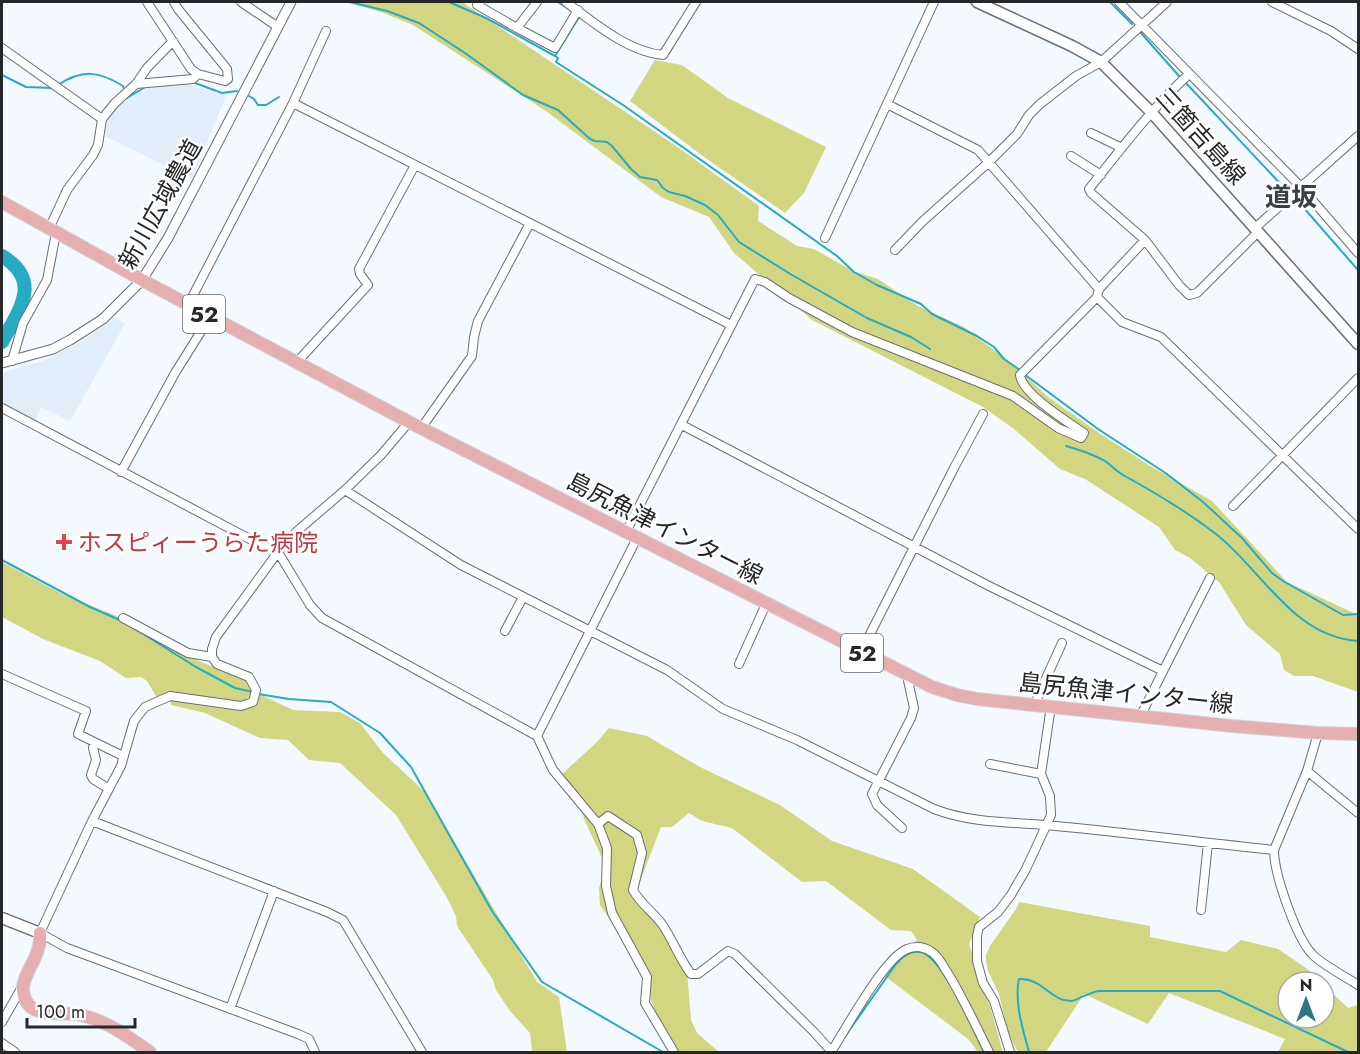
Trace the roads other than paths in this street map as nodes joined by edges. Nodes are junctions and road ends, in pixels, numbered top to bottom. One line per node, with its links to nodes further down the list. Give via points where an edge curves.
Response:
1 (147, 2): 19 (street)
2 (174, 2): 23 (street, via 229,74 228,79 220,81)
3 (241, 2): 16 (street)
4 (291, 2): 16 (street, 新川広域農道)
5 (480, 2): 17 (street, via 477,5)
6 (537, 2): 17 (street)
7 (566, 2): 14 (street)
8 (696, 2): 14 (street, via 663,55 612,35)
9 (934, 2): 27 (street)
10 (977, 2): 22 (main road, 三箇吉島線)
11 (1119, 2): 15 (street)
12 (1167, 2): 15 (street)
13 (1272, 2): 21 (street)
14 (576, 13): 17 (street, via 555,48)
15 (1142, 25): 22 (street); 24 (street)
16 (278, 27): 46 (street, 新川広域農道, via 168,238)
17 (517, 28)
18 (326, 30): 26 (street)
19 (173, 41): 23 (street); 25 (street)
20 (2, 48): 29 (street)
21 (1359, 49)
22 (1101, 62): 28 (main road, 三箇吉島線); 34 (street, via 1040,104)
23 (198, 74): 25 (street, via 194,79)
24 (1189, 74): 28 (street); 37 (street)
25 (136, 84): 29 (street)
26 (293, 103): 35 (street); 48 (street)
27 (887, 105): 34 (street, via 962,141); 42 (street)
28 (1151, 112): 32 (street); 40 (main road, 三箇吉島線)
29 (102, 119): 41 (street, via 98,145 67,190)
30 (1091, 133): 32 (street)
31 (1359, 136): 37 (street)
32 (1122, 148): 36 (street)
33 (1071, 156): 36 (street)
34 (989, 162): 44 (street); 47 (street)
35 (415, 165): 39 (street); 53 (street, via 359,269 368,285)
36 (1101, 175): 43 (street, via 1089,189 1091,193)
37 (1298, 190): 40 (street); 45 (street)
38 (2, 202): 41 (main road, 島尻魚津インター線 / 52)
39 (530, 223): 50 (street); 60 (street, via 478,321 472,356)
40 (1257, 230): 43 (street, via 1197,293 1189,295); 51 (main road, 三箇吉島線)
41 (53, 231): 46 (main road, 島尻魚津インター線 / 52); 52 (street, via 47,280 23,323)
42 (825, 238)
43 (1145, 240): 47 (street)
44 (895, 250)
45 (1359, 253)
46 (142, 280): 48 (main road, 島尻魚津インター線 / 52); 52 (street, 新川広域農道, via 103,319 70,340 53,350)
47 (1098, 293): 50 (street, via 1020,375 1021,381 1042,402 1084,433 1081,438 1058,428 1013,396 852,332 765,282 755,279); 61 (street, via 1122,322 1161,337)
48 (188, 305): 49 (main road, 島尻魚津インター線 / 52)
49 (210, 317): 53 (main road, 島尻魚津インター線 / 52); 62 (street)
50 (731, 325): 59 (street)
51 (1359, 344)
52 (12, 361): 54 (street, 新川広域農道)
53 (297, 362): 58 (main road, 島尻魚津インター線 / 52)
54 (2, 363)
55 (1359, 378): 61 (street)
56 (2, 408): 62 (street)
57 (983, 414): 67 (street)
58 (409, 422): 60 (main road, 島尻魚津インター線 / 52); 63 (street)
59 (682, 425): 66 (street); 67 (street)
60 (422, 427): 66 (main road, 島尻魚津インター線 / 52)
61 (1284, 455): 64 (street); 65 (street)
62 (121, 472): 68 (street)
63 (345, 490): 68 (street); 70 (street, via 461,565)
64 (1233, 506)
65 (1359, 529)
66 (632, 535): 71 (main road, 島尻魚津インター線 / 52); 73 (street)
67 (916, 546): 76 (street); 79 (street)
68 (278, 552): 77 (street, via 216,637); 87 (street, via 322,618)
69 (1210, 578): 79 (street)
70 (523, 597): 73 (street); 74 (street)
71 (766, 604): 76 (main road, 島尻魚津インター線 / 52); 78 (street)
72 (123, 618): 77 (street, via 188,653)
73 (590, 630): 87 (street); 93 (street, via 667,670 723,709)
74 (505, 631)
75 (1062, 643): 82 (street)
76 (861, 652): 81 (main road, 島尻魚津インター線 / 52)
77 (212, 657): 89 (street, via 218,664 249,677 256,690 253,702 241,706 170,696 157,701 145,707 134,721)
78 (739, 664)
79 (1163, 671): 84 (street)
80 (2, 674): 88 (street, via 86,711 78,734)
81 (907, 676): 82 (main road, 島尻魚津インター線 / 52, via 957,695); 93 (street, via 914,708 912,718)
82 (1036, 705): 83 (main road, 島尻魚津インター線 / 52)
83 (1051, 706): 84 (main road, 島尻魚津インター線 / 52); 92 (street)
84 (1141, 715): 85 (main road, 島尻魚津インター線 / 52)
85 (1318, 733): 86 (main road, 島尻魚津インター線 / 52); 91 (street)
86 (1359, 734)
87 (537, 736): 97 (street, via 553,770)
88 (94, 742): 89 (street); 94 (street, via 96,760 91,775)
89 (123, 756): 94 (street)
90 (990, 764): 92 (street)
91 (1307, 771): 95 (street); 101 (street)
92 (1041, 774): 98 (street, via 1050,796 1051,815)
93 (878, 780): 98 (street, via 955,817); 99 (street, via 874,799)
94 (109, 789): 96 (street)
95 (1359, 813)
96 (92, 820): 102 (street); 105 (street)
97 (598, 824): 111 (street, via 608,816 637,836 642,853 633,890 663,925 691,974 698,975 728,951 735,954); 116 (street, via 607,848 606,886 612,914 647,977 645,1003)
98 (1046, 825): 100 (street); 118 (street, via 1011,895 980,927 977,936 980,972)
99 (902, 828)
100 (1208, 843): 101 (street); 103 (street)
101 (1274, 850): 106 (street, via 1274,864 1312,956)
102 (274, 891): 108 (street); 115 (street, via 343,920)
103 (1201, 910)
104 (2, 918): 105 (main road)
105 (40, 933): 107 (main road, via 39,950); 108 (street, via 67,948)
106 (1359, 985)
107 (22, 987): 109 (street); 113 (main road, via 24,999 35,1010 99,1020)
108 (230, 1009): 114 (street, via 309,1039)
109 (2, 1022)
110 (2, 1043): 112 (street)
111 (832, 1052): 117 (street, via 884,971 906,949 915,947 938,958)
112 (15, 1053)
113 (150, 1053)
114 (315, 1053)
115 (422, 1053)
116 (674, 1053)
117 (989, 1053)
118 (1010, 1053)

